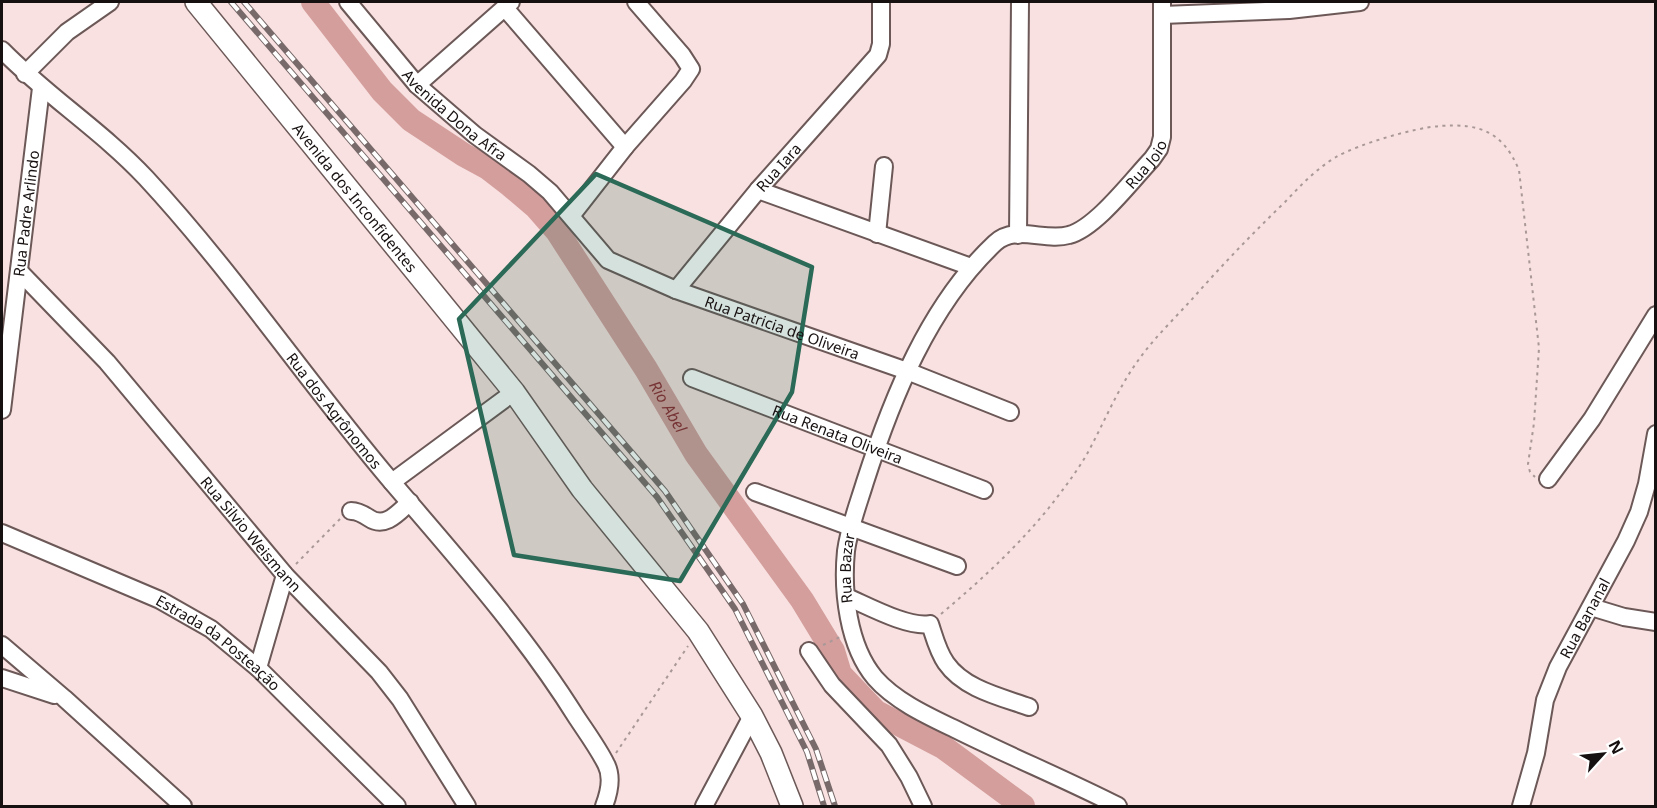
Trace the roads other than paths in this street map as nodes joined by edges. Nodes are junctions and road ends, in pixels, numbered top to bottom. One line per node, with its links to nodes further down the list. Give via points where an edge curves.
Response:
1 (110, 2): 12 (street, via 67,32)
2 (196, 2): 27 (main road, Avenida dos Inconfidentes)
3 (350, 2): 13 (street, Avenida Dona Afra)
4 (636, 2): 15 (street, via 691,69)
5 (880, 2): 17 (street, Rua Iara, via 878,55)
6 (1020, 2): 20 (street)
7 (1360, 2): 9 (street)
8 (509, 5): 13 (street); 15 (street)
9 (1288, 6): 10 (street)
10 (1162, 8): 20 (street, Rua Joio, via 1162,137 1156,154 1082,230 1060,236)
11 (2, 50): 12 (street, Rua dos Agrônomos)
12 (25, 74): 14 (street, Rua dos Agrônomos)
13 (417, 84): 18 (street, Avenida Dona Afra, via 475,135 529,174)
14 (41, 88): 22 (street, Rua Padre Arlindo); 33 (street, Rua dos Agrônomos, via 145,177)
15 (625, 147): 18 (street)
16 (884, 166): 19 (street)
17 (758, 190): 19 (street); 23 (street, Rua Iara)
18 (571, 216): 23 (street, Rua Patricia de Oliveira, via 608,260)
19 (878, 234): 21 (street)
20 (1018, 235): 21 (street, Rua Bazar, via 1001,238)
21 (970, 267): 25 (street, Rua Bazar)
22 (19, 271): 28 (street, Rua Padre Arlindo); 41 (street, Rua Silvio Weismann, via 107,362)
23 (676, 290): 25 (street, Rua Patricia de Oliveira)
24 (1656, 315): 32 (street, via 1592,419)
25 (907, 371): 29 (street, Rua Patricia de Oliveira); 31 (street, Rua Bazar)
26 (692, 378): 31 (street, Rua Renata Oliveira)
27 (514, 392): 33 (street); 51 (main road, Avenida dos Inconfidentes, via 582,489 698,630)
28 (2, 410)
29 (1010, 412)
30 (1656, 434): 43 (street, Rua Bananal, via 1639,512)
31 (876, 448): 34 (street, Rua Renata Oliveira); 38 (street, Rua Bazar)
32 (1548, 479)
33 (392, 482): 36 (street, Rua dos Agrônomos)
34 (984, 490)
35 (755, 492): 38 (street)
36 (410, 502): 37 (street, via 381,523); 55 (street, Rua dos Agrônomos, via 517,632 608,765 610,779)
37 (351, 511)
38 (851, 527): 40 (street); 42 (street, Rua Bazar, via 846,550)
39 (2, 533): 47 (street, Estrada da Posteação, via 177,609 211,629)
40 (957, 566)
41 (285, 575): 47 (street); 54 (street, Rua Silvio Weismann, via 379,672)
42 (847, 597): 50 (street, via 910,623 930,624 952,670 968,683); 59 (street, Rua Bazar, via 851,623 866,664 888,690 932,718)
43 (1591, 607): 44 (street); 60 (street, Rua Bananal, via 1545,700)
44 (1656, 622)
45 (2, 645): 49 (street)
46 (814, 649): 58 (street, via 832,685 889,745)
47 (258, 668): 53 (street, Estrada da Posteação)
48 (2, 678): 49 (street)
49 (64, 698): 52 (street)
50 (1029, 707)
51 (752, 716): 56 (street); 57 (main road, Avenida dos Inconfidentes)
52 (183, 807)
53 (398, 807)
54 (467, 807)
55 (604, 807)
56 (704, 807)
57 (792, 807)
58 (923, 807)
59 (1118, 807)
60 (1521, 807)

